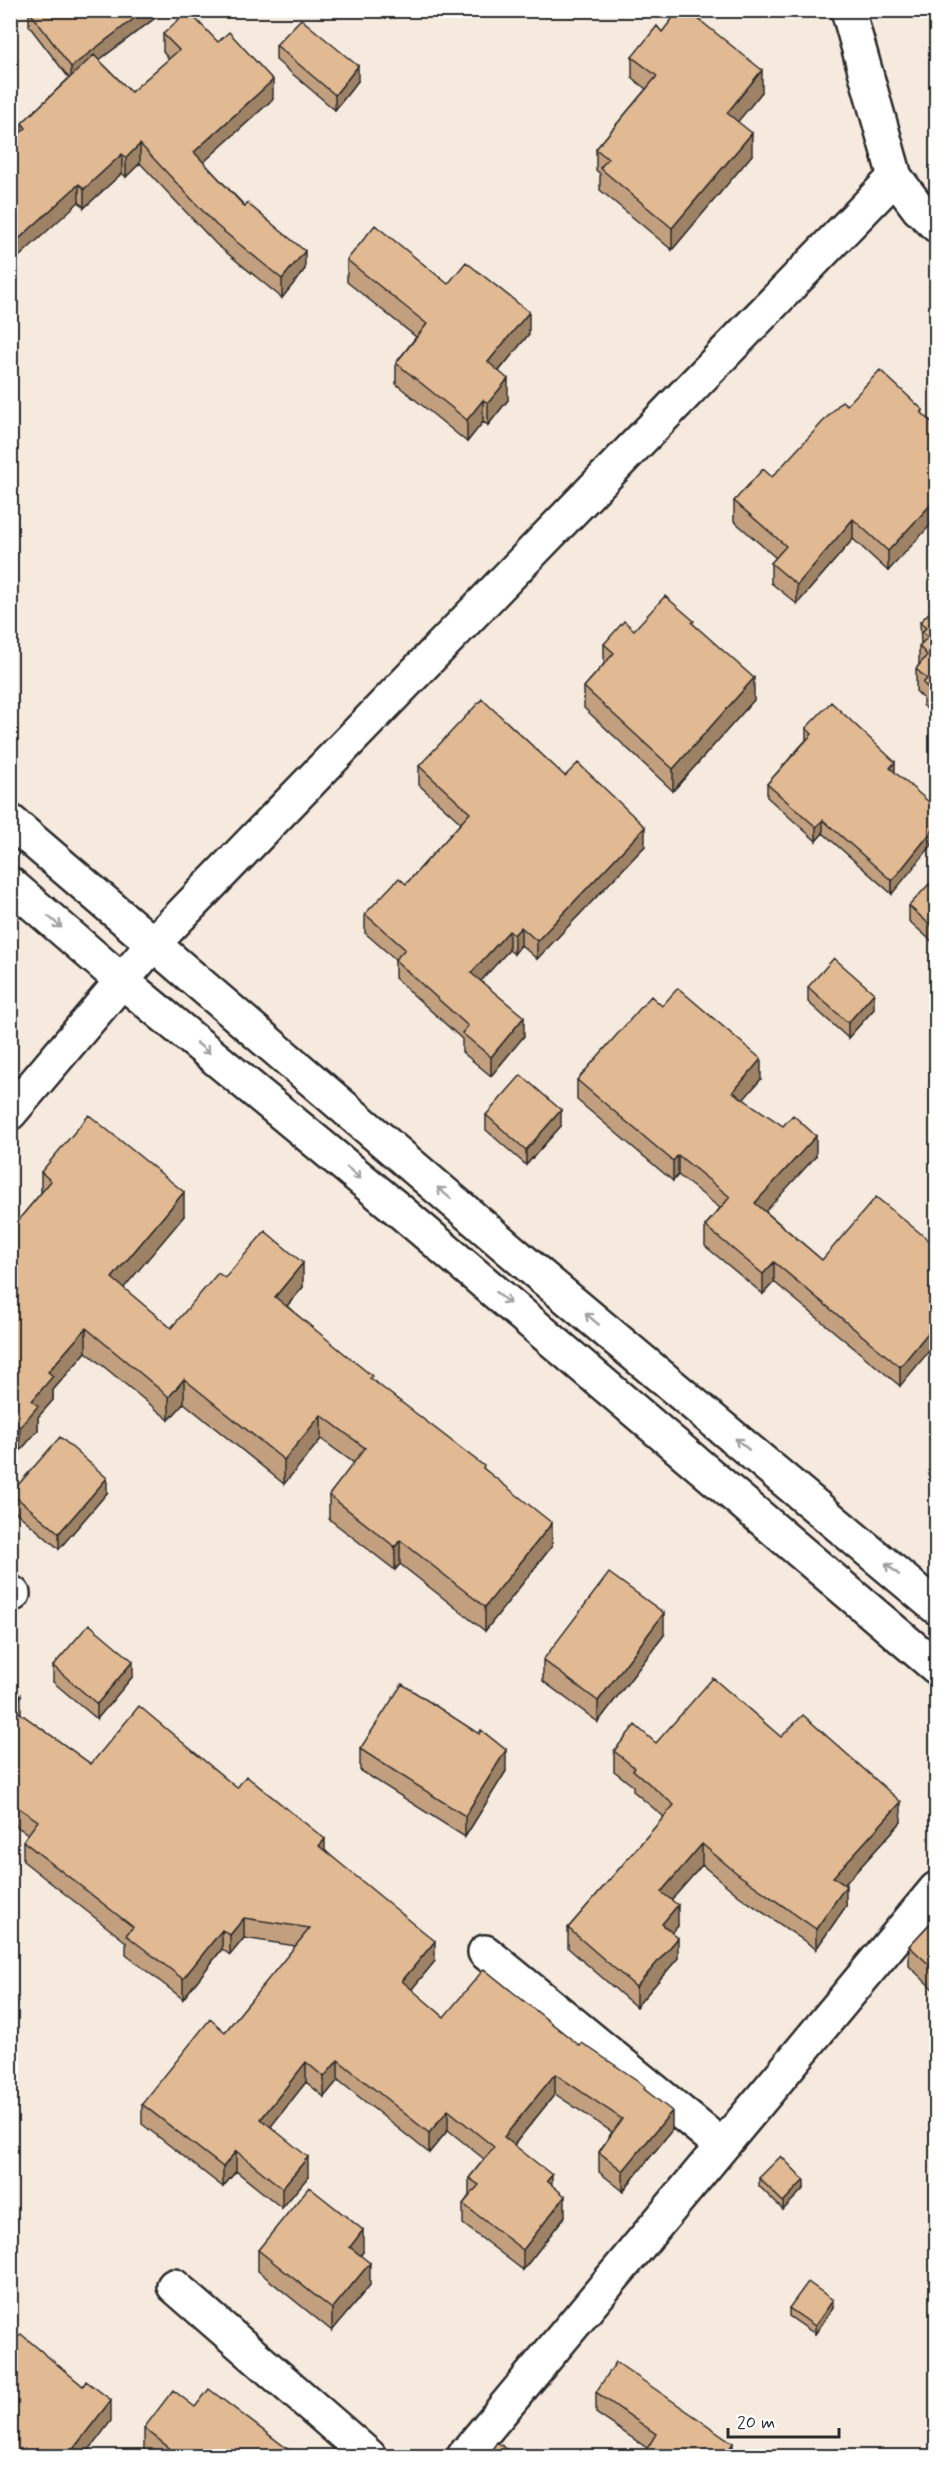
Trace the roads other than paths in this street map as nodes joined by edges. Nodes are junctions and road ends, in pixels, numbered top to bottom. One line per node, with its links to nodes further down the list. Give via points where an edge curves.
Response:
1 (848, 10): 2 (street)
2 (895, 177): 3 (street); 6 (street)
3 (936, 225)
4 (10, 821): 6 (street)
5 (10, 884): 7 (street, one-way to 7)
6 (154, 944): 7 (street); 9 (street, one-way to 6, via 529,1266)
7 (122, 981): 8 (street); 10 (street, one-way to 10, via 400,1211)
8 (10, 1113)
9 (936, 1607)
10 (936, 1667)
11 (936, 1889): 13 (street)
12 (485, 1952): 13 (street)
13 (722, 2146): 16 (street)
14 (174, 2286): 15 (street)
15 (369, 2457)
16 (464, 2457)

